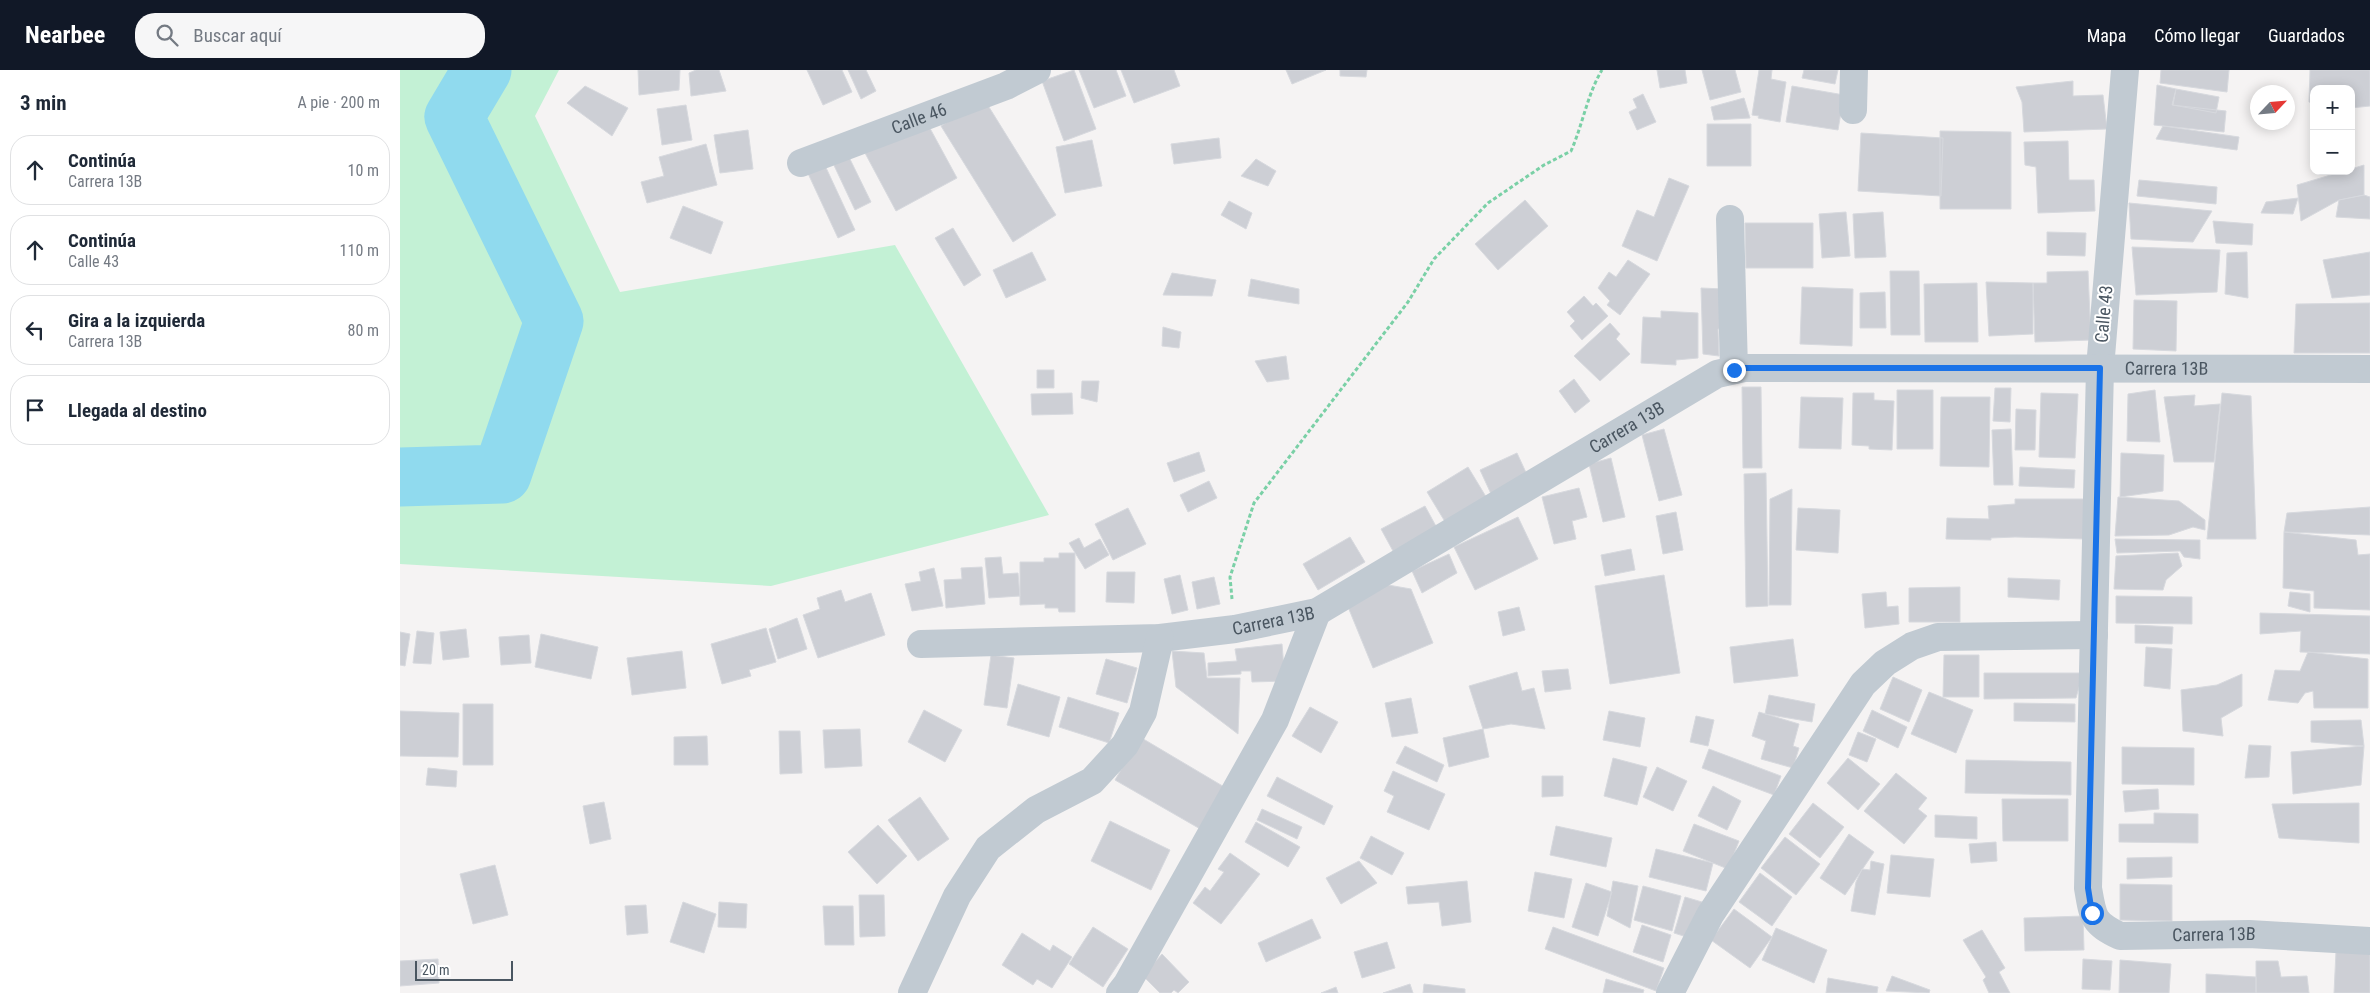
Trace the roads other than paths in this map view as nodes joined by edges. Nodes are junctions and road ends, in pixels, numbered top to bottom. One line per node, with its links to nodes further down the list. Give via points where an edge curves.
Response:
1 (1037, 70): 5 (street, Calle 46, via 1006,86)
2 (1854, 70): 4 (street)
3 (2125, 70): 7 (street, Calle 43)
4 (1853, 110)
5 (800, 163)
6 (1730, 219): 9 (street)
7 (2100, 368): 8 (street, Carrera 13B); 9 (street, Carrera 13B); 11 (street, Calle 43)
8 (2370, 369)
9 (1734, 370): 10 (street, Carrera 13B, via 1708,379)
10 (1317, 612): 12 (street, Carrera 13B, via 1235,629); 17 (street, via 1275,720)
11 (2094, 635): 14 (street, Calle 43); 18 (street, via 1938,637 1912,646 1885,663 1863,684 1710,915)
12 (1160, 638): 13 (street, Carrera 13B); 16 (street, via 1143,712 1125,745 1092,781 1036,810 988,848 957,896)
13 (921, 644)
14 (2088, 888): 15 (street, Carrera 13B, via 2092,913 2102,927 2120,936 2249,934)
15 (2370, 942)
16 (912, 993)
17 (1120, 993)
18 (1670, 993)

